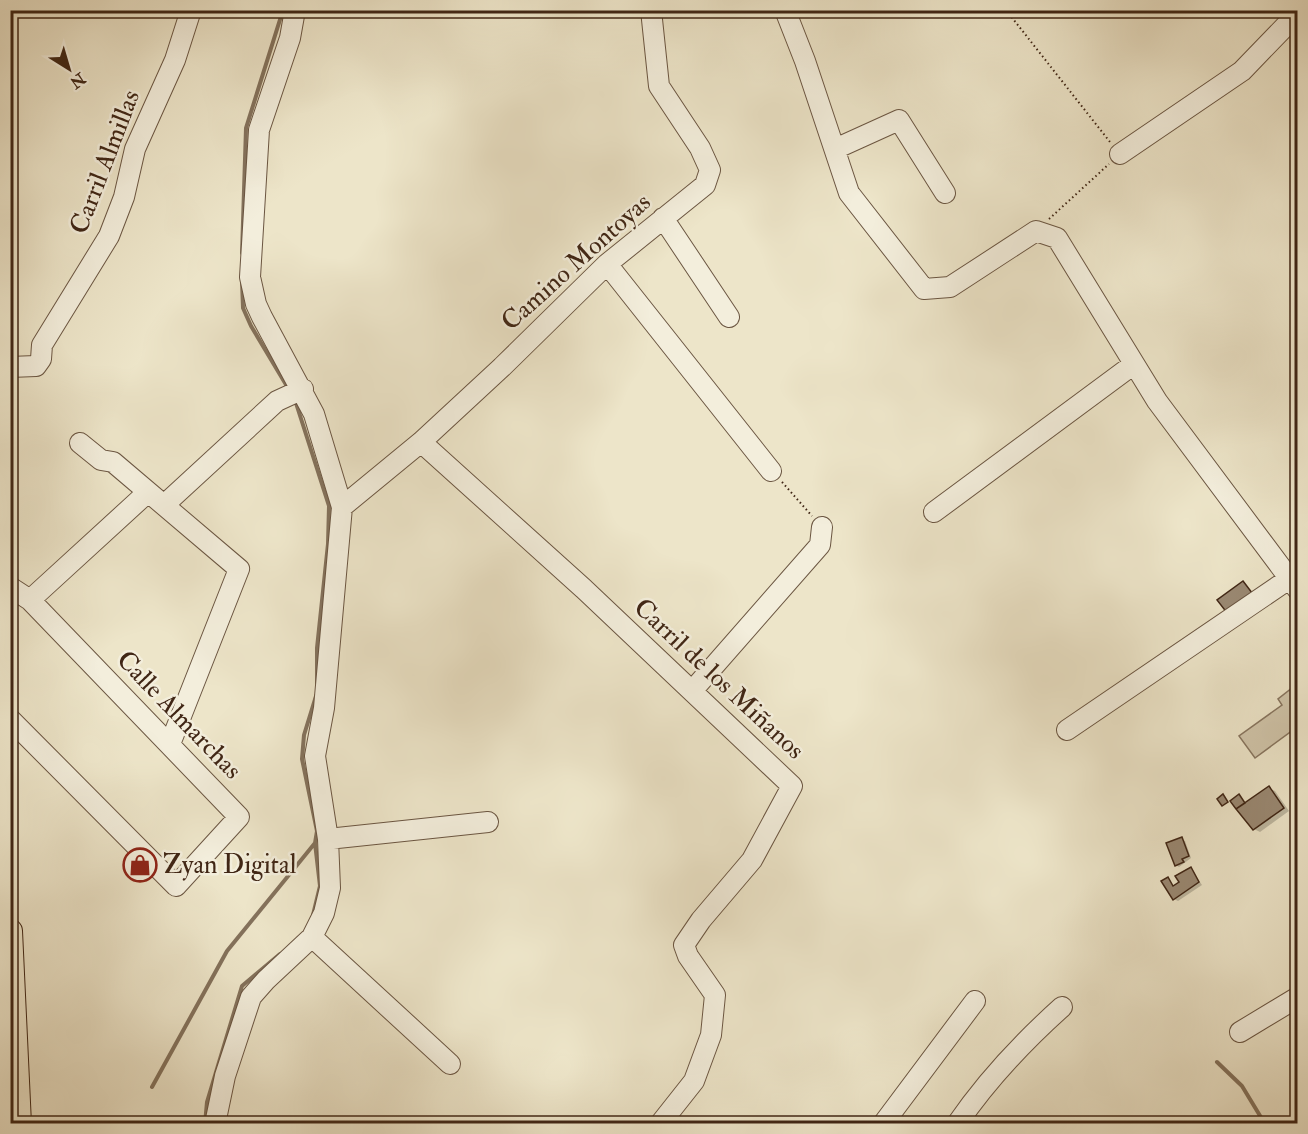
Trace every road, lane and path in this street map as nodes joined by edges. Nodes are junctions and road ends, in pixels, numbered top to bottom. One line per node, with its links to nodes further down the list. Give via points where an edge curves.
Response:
1 (190, 10): 15 (street, Carril Almillas, via 175,60 135,149 110,236 42,345 36,366)
2 (295, 10): 16 (street, via 290,38 259,130 250,277 256,304)
3 (651, 10): 10 (street, Camino Montoyas, via 659,86 710,170 705,185)
4 (785, 10): 7 (street)
5 (1006, 10): 8 (path)
6 (1298, 12): 8 (street, via 1242,71)
7 (835, 149): 9 (street, via 898,120); 11 (street, via 849,193 924,289 950,287)
8 (1120, 154): 11 (path)
9 (945, 193)
10 (663, 218): 12 (street, Camino Montoyas); 13 (street)
11 (1036, 231): 14 (street, via 1057,237)
12 (607, 264): 17 (street, Camino Montoyas); 19 (street)
13 (729, 317)
14 (1134, 364): 23 (street); 25 (street, via 1157,401)
15 (10, 367)
16 (303, 389): 21 (street, via 277,401); 22 (street)
17 (421, 442): 22 (street, Camino Montoyas); 28 (street, Carril de los Miñanos)
18 (80, 443): 20 (street, via 101,460 113,462)
19 (771, 471): 24 (path)
20 (148, 492): 21 (street); 27 (street)
21 (164, 505): 31 (street, via 239,569)
22 (342, 507): 33 (street, via 324,708 315,756)
23 (934, 512)
24 (822, 527): 28 (street, via 820,545)
25 (1293, 584): 30 (street)
26 (10, 587): 27 (street, Calle Almarchas)
27 (30, 600): 31 (street, Calle Almarchas)
28 (692, 691): 43 (street, Carril de los Miñanos, via 792,786 752,860 684,945 715,995 711,1035 694,1081)
29 (10, 719): 31 (street, Calle Almarchas, via 176,886 239,817)
30 (1067, 730)
31 (170, 744)
32 (488, 822): 33 (street)
33 (328, 839): 35 (street, via 329,895)
34 (10, 931): 41 (main road)
35 (312, 937): 40 (street); 42 (street, via 251,997 225,1076)
36 (1298, 997): 39 (street)
37 (975, 1001): 44 (street)
38 (1062, 1006): 45 (street, via 977,1094)
39 (1240, 1032)
40 (450, 1064)
41 (19, 1124)
42 (215, 1124)
43 (660, 1124)
44 (883, 1124)
45 (957, 1124)

